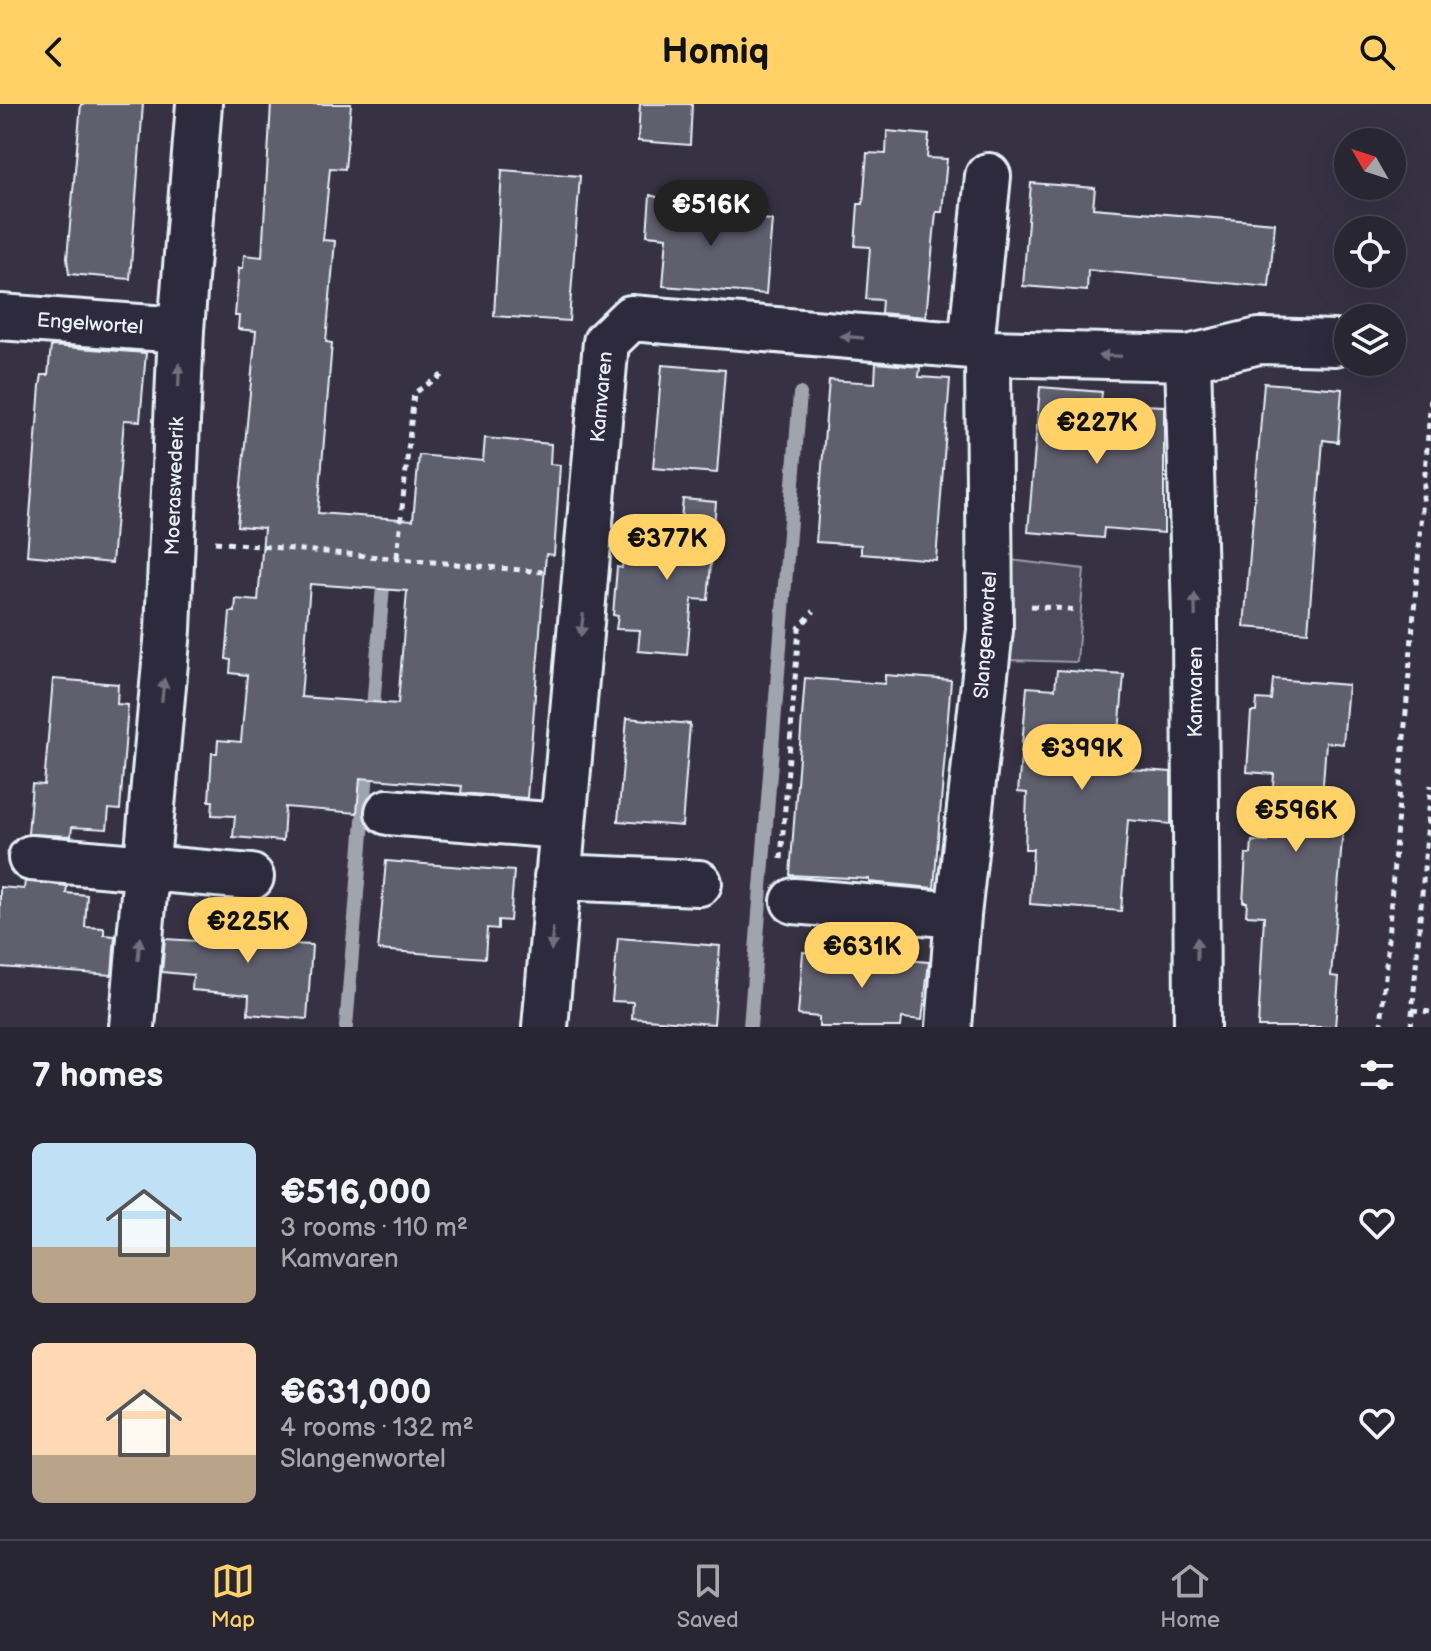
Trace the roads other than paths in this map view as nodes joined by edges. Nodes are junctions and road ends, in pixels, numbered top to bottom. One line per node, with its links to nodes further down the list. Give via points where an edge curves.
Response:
1 (199, 104): 4 (street, Moeraswederik)
2 (988, 176): 6 (street)
3 (0, 317): 4 (street, Engelwortel)
4 (181, 330): 11 (street, Moeraswederik, one-way to 4, via 174,539)
5 (1334, 343): 7 (street, Kamvaren, via 1259,341)
6 (980, 350): 7 (street, Kamvaren, one-way to 6); 9 (street, Kamvaren, one-way to 9, via 631,318 606,342 588,575); 16 (street, Slangenwortel, via 990,630)
7 (1188, 358): 20 (street, Kamvaren, one-way to 7)
8 (388, 812): 9 (street)
9 (560, 826): 13 (street, Kamvaren)
10 (31, 858): 11 (street)
11 (145, 867): 12 (street); 17 (street, Moeraswederik, one-way to 11)
12 (251, 877)
13 (557, 877): 14 (street); 18 (street, Kamvaren, one-way to 18)
14 (699, 883)
15 (787, 886): 16 (street)
16 (958, 915): 19 (street, Slangenwortel)
17 (132, 1027)
18 (545, 1027)
19 (949, 1027)
20 (1197, 1027)

